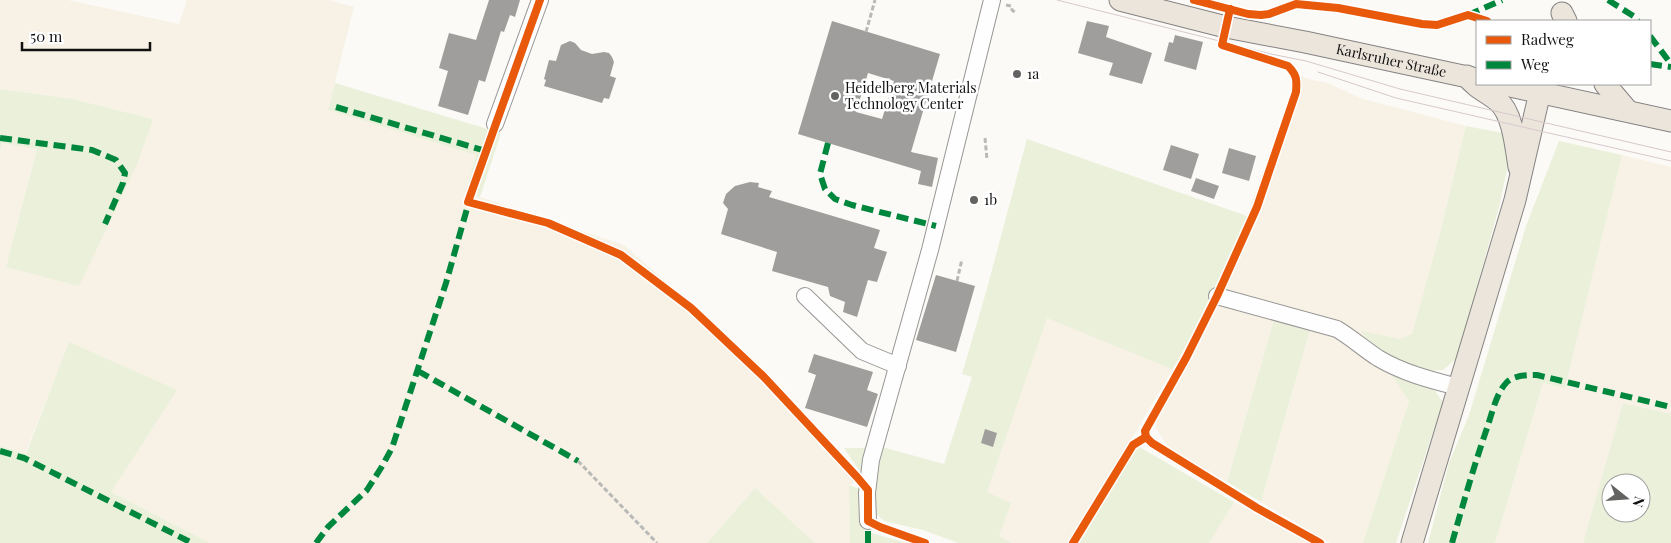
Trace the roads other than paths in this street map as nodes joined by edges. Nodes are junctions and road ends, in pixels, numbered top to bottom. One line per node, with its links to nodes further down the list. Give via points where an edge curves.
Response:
1 (540, 0): 10 (street)
2 (992, 0): 14 (street)
3 (1120, 0): 4 (main road, Karlsruher Straße, via 1226,27)
4 (1472, 78): 11 (main road, via 1472,84 1504,106)
5 (1511, 85): 7 (main road)
6 (1605, 85): 8 (main road)
7 (1541, 88): 8 (main road); 11 (main road)
8 (1627, 110): 9 (main road)
9 (1671, 121)
10 (495, 124)
11 (1521, 175): 15 (main road)
12 (805, 296): 14 (street, via 862,351)
13 (1217, 296): 15 (street, via 1337,329 1396,367)
14 (898, 366): 16 (street, via 871,460)
15 (1458, 387): 17 (main road)
16 (868, 521)
17 (1412, 543)

